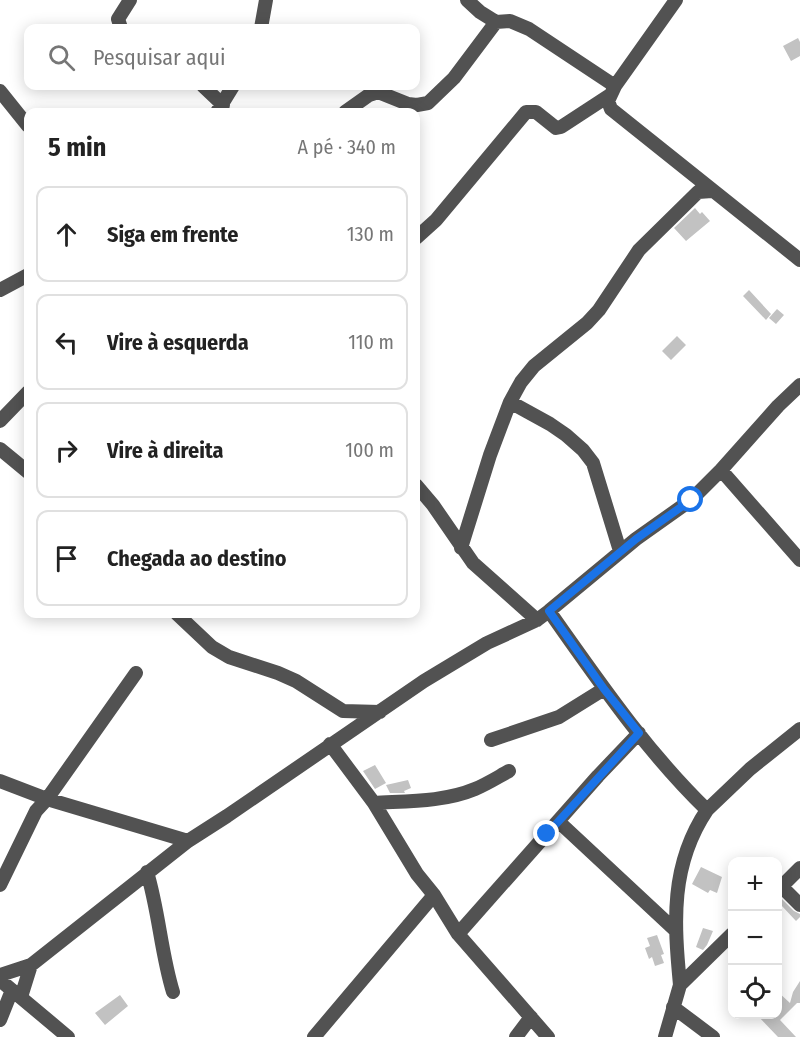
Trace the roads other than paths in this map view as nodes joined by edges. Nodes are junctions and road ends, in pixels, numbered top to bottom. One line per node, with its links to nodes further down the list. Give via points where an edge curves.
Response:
1 (130, 0): 6 (street, via 118,19)
2 (266, 0): 7 (street)
3 (467, 0): 5 (street)
4 (676, 0): 10 (street)
5 (496, 22): 10 (street, via 510,21 529,29); 14 (street, via 454,78 428,103 408,104 378,92)
6 (120, 24)
7 (262, 24)
8 (206, 90): 12 (street)
9 (231, 90): 13 (street)
10 (613, 90): 16 (street, via 608,101 611,110); 17 (street, via 561,127 556,128 536,112 526,112)
11 (0, 91): 15 (street)
12 (219, 108)
13 (221, 108)
14 (351, 108)
15 (24, 121)
16 (702, 187): 18 (street); 23 (street, via 639,250 587,323 534,366)
17 (420, 234)
18 (800, 260)
19 (24, 277): 20 (street)
20 (0, 290)
21 (800, 385): 27 (street)
22 (24, 396): 24 (street)
23 (510, 402): 29 (street); 30 (street, via 558,429 593,463)
24 (0, 421)
25 (0, 449): 26 (street)
26 (24, 469)
27 (721, 470): 30 (street, via 691,500); 31 (street)
28 (420, 490): 29 (street)
29 (461, 548): 34 (street)
30 (620, 551): 32 (street)
31 (800, 560)
32 (549, 611): 34 (street); 36 (street)
33 (181, 618): 37 (street, via 221,652 296,681)
34 (537, 620): 38 (street, via 487,643)
35 (136, 673): 46 (street)
36 (604, 689): 41 (street); 42 (street, via 559,717)
37 (343, 711): 38 (street); 40 (street)
38 (380, 712): 40 (street)
39 (800, 729): 48 (street)
40 (352, 731): 43 (street)
41 (639, 733): 48 (street); 49 (street)
42 (491, 740)
43 (330, 744): 47 (street); 50 (street)
44 (509, 771): 47 (street, via 474,789 451,795)
45 (0, 781): 46 (street)
46 (48, 799): 50 (street); 53 (street, via 36,811)
47 (374, 803): 56 (street)
48 (707, 810): 58 (street, via 697,825 677,886)
49 (559, 822): 58 (street); 59 (street)
50 (188, 841): 52 (street)
51 (800, 868): 54 (street)
52 (147, 872): 61 (street); 65 (street)
53 (0, 885)
54 (782, 885)
55 (782, 891): 57 (street)
56 (434, 895): 59 (street); 71 (street)
57 (800, 906)
58 (675, 930): 64 (street)
59 (458, 934): 68 (street)
60 (728, 938): 64 (street)
61 (31, 965): 62 (street); 66 (street)
62 (0, 975)
63 (0, 980): 66 (street)
64 (680, 985): 67 (street)
65 (173, 992)
66 (16, 994): 69 (street); 70 (street)
67 (673, 1006): 74 (street); 75 (street)
68 (531, 1017): 72 (street); 73 (street)
69 (0, 1020)
70 (68, 1037)
71 (314, 1037)
72 (516, 1037)
73 (548, 1037)
74 (665, 1037)
75 (713, 1037)

